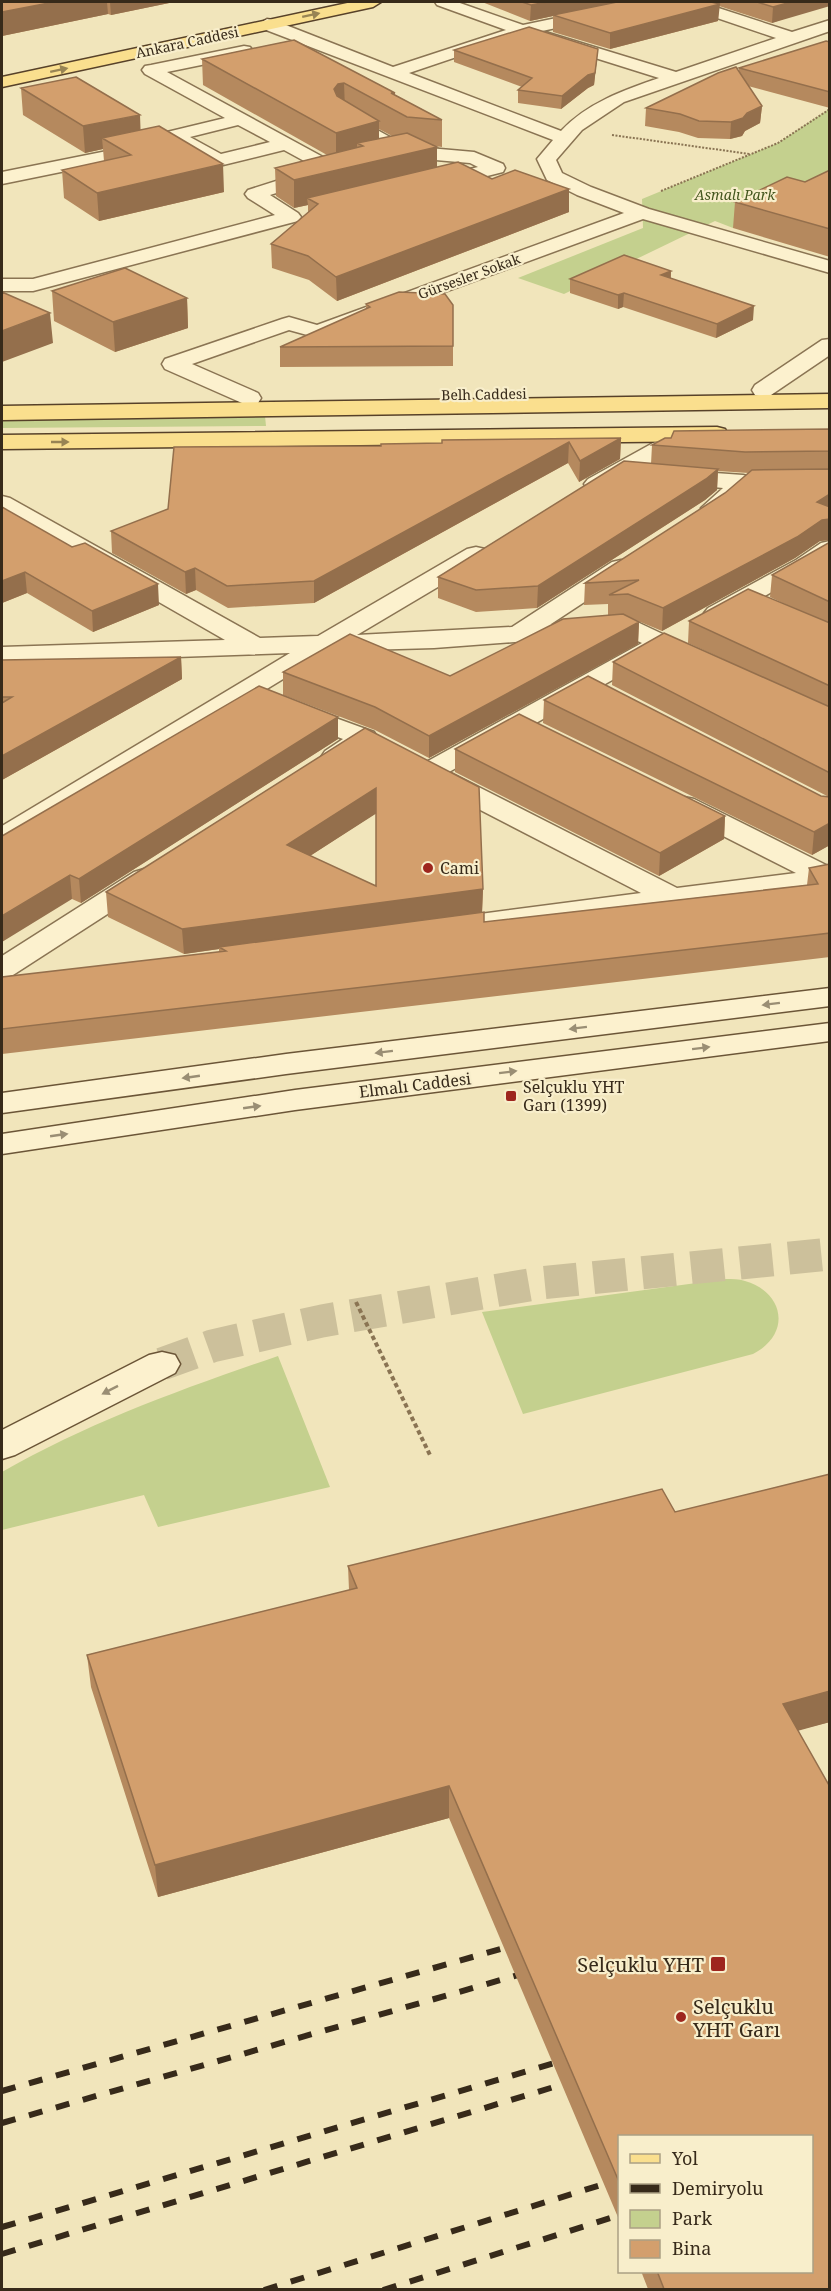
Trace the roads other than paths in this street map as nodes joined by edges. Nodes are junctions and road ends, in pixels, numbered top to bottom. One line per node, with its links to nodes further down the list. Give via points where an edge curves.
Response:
1 (374, 2): 5 (main road, Ankara Caddesi, one-way to 1)
2 (443, 2): 7 (street)
3 (654, 2): 7 (street)
4 (685, 2): 8 (street)
5 (267, 24): 10 (street); 12 (main road, Ankara Caddesi, one-way to 5)
6 (830, 25): 8 (street)
7 (522, 30): 10 (street); 11 (street)
8 (792, 38): 11 (street)
9 (261, 47): 14 (street, via 151,70)
10 (393, 72): 15 (street)
11 (675, 77): 15 (street, via 618,98)
12 (2, 82)
13 (345, 117): 18 (street)
14 (241, 119): 16 (street, via 173,136); 17 (street)
15 (568, 134): 22 (street, via 546,159 554,176)
16 (183, 141): 17 (street, via 219,160); 20 (street)
17 (286, 144): 19 (street)
18 (401, 151): 19 (street); 21 (street, via 474,158 496,168)
19 (332, 169): 24 (street, via 255,194)
20 (2, 178)
21 (417, 187)
22 (633, 210): 25 (street); 30 (street, Gürsesler Sokak, via 318,332 289,323 173,364)
23 (314, 212): 24 (street)
24 (291, 217): 26 (street, via 33,285)
25 (830, 267)
26 (2, 285)
27 (830, 345): 29 (street)
28 (830, 389): 29 (main road, Belh Caddesi)
29 (763, 390): 30 (main road, Belh Caddesi)
30 (250, 398): 32 (main road, Belh Caddesi)
31 (830, 401): 32 (main road, Belh Caddesi)
32 (138, 412): 33 (main road, Belh Caddesi)
33 (2, 413)
34 (193, 441): 35 (main road, one-way to 34); 36 (main road, via 398,452); 36 (main road, via 732,441)
35 (2, 442)
36 (661, 448): 37 (street)
37 (615, 473): 38 (street); 40 (street, via 754,482)
38 (575, 497)
39 (2, 503): 49 (street)
40 (694, 520)
41 (494, 544): 48 (street)
42 (830, 548): 44 (street)
43 (636, 558): 46 (street)
44 (805, 565): 45 (street); 47 (street, via 756,603)
45 (830, 577)
46 (519, 633): 47 (street, via 626,626); 48 (street)
47 (680, 634): 51 (street); 52 (street)
48 (323, 644): 49 (street); 53 (street)
49 (255, 646): 50 (street)
50 (6, 652)
51 (715, 668)
52 (587, 685): 54 (street); 55 (street)
53 (244, 691): 57 (street, via 374,743); 59 (street)
54 (618, 701)
55 (518, 723): 56 (street); 62 (street, via 420,767)
56 (550, 739)
57 (314, 770)
58 (657, 792): 61 (street)
59 (2, 838)
60 (163, 866): 64 (street)
61 (828, 877): 62 (street)
62 (671, 897): 63 (street)
63 (448, 928)
64 (2, 969)
65 (830, 997): 67 (street, one-way to 67)
66 (830, 1032): 68 (street, Elmalı Caddesi, one-way to 66, via 295,1100)
67 (2, 1103)
68 (2, 1144)
69 (162, 1364): 70 (street, one-way to 70)
70 (2, 1446)

